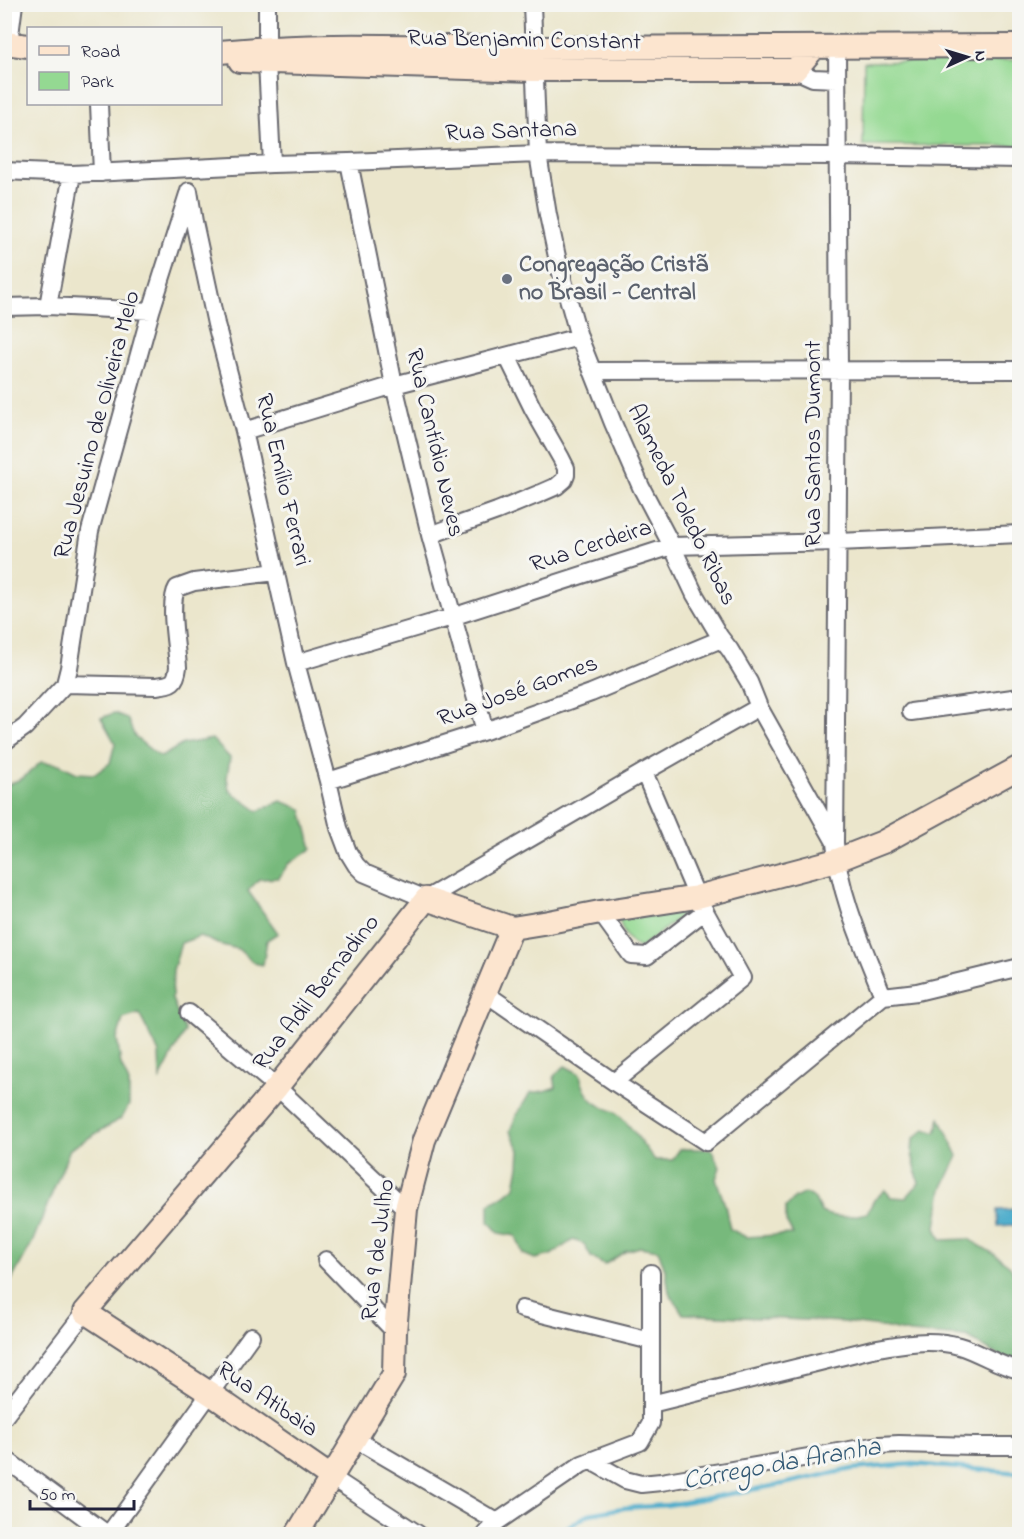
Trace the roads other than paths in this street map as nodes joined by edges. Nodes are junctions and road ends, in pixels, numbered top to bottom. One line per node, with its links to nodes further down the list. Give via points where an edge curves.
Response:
1 (14, 4): 4 (street)
2 (267, 4): 8 (street)
3 (532, 4): 9 (street, Alameda Toledo Ribas)
4 (14, 44)
5 (826, 46): 6 (main road, Rua Benjamin Constant); 9 (main road, Rua Benjamin Constant); 11 (main road); 12 (street, Rua Santos Dumont)
6 (1020, 46)
7 (222, 51): 8 (main road, Rua Benjamin Constant)
8 (267, 55): 9 (main road, Rua Benjamin Constant, via 327,46); 10 (main road, Rua Benjamin Constant); 18 (street)
9 (534, 59): 11 (main road, Rua Benjamin Constant); 14 (street, Alameda Toledo Ribas)
10 (222, 60)
11 (795, 70): 12 (street, via 813,78)
12 (837, 79): 15 (street, Rua Santos Dumont)
13 (99, 105): 21 (street)
14 (538, 154): 15 (street, Rua Santana); 17 (street, Rua Santana); 27 (street, Alameda Toledo Ribas, via 553,235)
15 (837, 156): 16 (street, Rua Santana); 29 (street, Rua Santos Dumont)
16 (1020, 159)
17 (349, 162): 18 (street, Rua Santana); 32 (street, Rua Cantídio Neves)
18 (272, 164): 19 (street, Rua Santana)
19 (187, 169): 21 (street, Rua Santana); 23 (street, Rua Jesuino de Oliveira Melo)
20 (4, 171): 22 (street, Rua Santana)
21 (102, 173): 22 (street, Rua Santana)
22 (72, 174): 24 (street)
23 (189, 191): 26 (street, Rua Jesuino de Oliveira Melo); 33 (street, Rua Emílio Ferrari, via 216,324)
24 (48, 306): 25 (street); 26 (street)
25 (4, 307)
26 (151, 311): 42 (street, Rua Jesuino de Oliveira Melo, via 90,531)
27 (579, 337): 28 (street); 31 (street, Alameda Toledo Ribas)
28 (507, 356): 32 (street); 35 (street, via 567,475 557,486)
29 (839, 370): 30 (street); 31 (street); 36 (street, Rua Santos Dumont)
30 (1020, 370)
31 (592, 371): 37 (street, Alameda Toledo Ribas, via 641,487)
32 (394, 385): 33 (street); 35 (street, Rua Cantídio Neves)
33 (244, 431): 38 (street, Rua Emílio Ferrari)
34 (1020, 534): 36 (street, Rua Cerdeira)
35 (430, 535): 39 (street, Rua Cantídio Neves)
36 (838, 542): 37 (street, Rua Cerdeira); 51 (street, Rua Santos Dumont)
37 (672, 546): 39 (street, Rua Cerdeira); 40 (street, Alameda Toledo Ribas)
38 (276, 572): 41 (street, Rua Emílio Ferrari); 42 (street, via 194,582 177,588 172,605 178,667 174,681 168,685)
39 (452, 617): 41 (street, Rua Cerdeira); 46 (street, Rua Cantídio Neves)
40 (720, 638): 44 (street, Alameda Toledo Ribas, via 749,682); 46 (street, Rua José Gomes, via 591,693)
41 (296, 663): 50 (street, Rua Emílio Ferrari)
42 (65, 684): 47 (street, via 25,727)
43 (1020, 697): 45 (street)
44 (759, 707): 49 (street, Rua Adil Bernadino); 51 (street, Alameda Toledo Ribas)
45 (911, 712)
46 (485, 732): 50 (street, Rua José Gomes)
47 (4, 742)
48 (1020, 767): 51 (main road, via 883,842)
49 (644, 772): 52 (street, Rua Adil Bernadino); 53 (street)
50 (328, 781): 52 (street, Rua Emílio Ferrari, via 339,828 356,865 364,873)
51 (836, 851): 53 (main road); 58 (street, Alameda Toledo Ribas, via 850,910)
52 (426, 899): 55 (main road); 61 (main road, Rua Adil Bernadino)
53 (701, 904): 54 (main road); 54 (street, via 647,956 631,955); 60 (street, via 742,978)
54 (600, 912): 55 (main road)
55 (512, 928): 57 (main road, Rua 9 de Julho)
56 (1020, 967): 58 (street, via 917,992)
57 (484, 993): 60 (street); 62 (main road, Rua 9 de Julho, via 424,1140)
58 (883, 996): 60 (street, via 706,1142)
59 (189, 1013): 61 (street)
60 (614, 1083)
61 (277, 1087): 62 (street); 66 (main road, Rua Adil Bernadino)
62 (406, 1209): 67 (main road, Rua 9 de Julho)
63 (326, 1260): 67 (street)
64 (651, 1273): 69 (street)
65 (522, 1309): 69 (street)
66 (86, 1312): 71 (main road, Rua Atibaia); 73 (street, Rua Adil Bernadino)
67 (395, 1332): 74 (main road, Rua 9 de Julho, via 393,1374)
68 (251, 1336): 71 (street)
69 (651, 1341): 72 (street)
70 (1020, 1370): 72 (street, via 958,1346 906,1343)
71 (211, 1394): 78 (main road, Rua Atibaia); 80 (street)
72 (651, 1404): 77 (street, via 651,1423 640,1442)
73 (4, 1417)
74 (356, 1439): 78 (main road, Rua 9 de Julho); 79 (street)
75 (1020, 1446): 77 (street, via 879,1445 641,1484 625,1480)
76 (4, 1458): 80 (street)
77 (591, 1461): 79 (street)
78 (332, 1477): 81 (main road, Rua 9 de Julho); 82 (street, Rua Atibaia)
79 (497, 1522): 83 (street)
80 (108, 1534)
81 (297, 1534)
82 (418, 1534)
83 (485, 1534)

